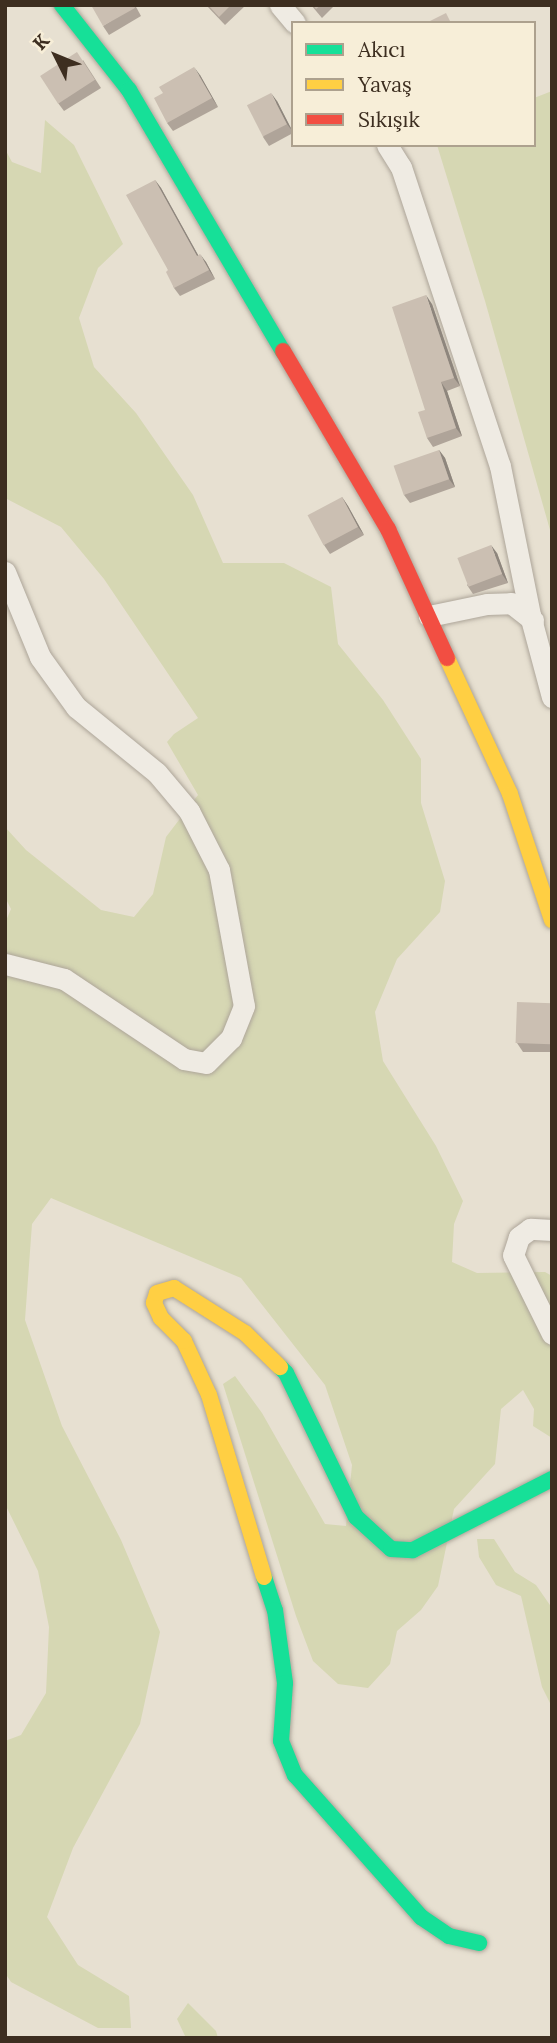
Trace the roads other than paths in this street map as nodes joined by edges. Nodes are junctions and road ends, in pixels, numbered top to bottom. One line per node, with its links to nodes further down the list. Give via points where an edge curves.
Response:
1 (62, 5): 7 (street, via 129,90 388,529)
2 (280, 5): 3 (street)
3 (293, 21)
4 (388, 147): 6 (street, via 401,167 500,466)
5 (5, 572): 12 (street, via 40,657 76,707 157,773 189,811 219,870 244,1006 231,1038 206,1063 184,1059 64,979)
6 (530, 615): 7 (street, via 511,603); 8 (street); 9 (street)
7 (429, 616): 10 (street, via 510,794)
8 (552, 644)
9 (552, 697)
10 (552, 920)
11 (5, 964): 12 (street)
12 (33, 971): 13 (street)
13 (5, 972)
14 (552, 1230): 15 (street, via 530,1229 519,1237 513,1255)
15 (552, 1334)
16 (552, 1479): 17 (street, via 413,1550 391,1549 356,1517 286,1373 245,1333 174,1288 157,1293 154,1303 160,1318 184,1340 209,1395 275,1610 285,1683 281,1741 295,1775 421,1917 449,1936)
17 (479, 1943)

